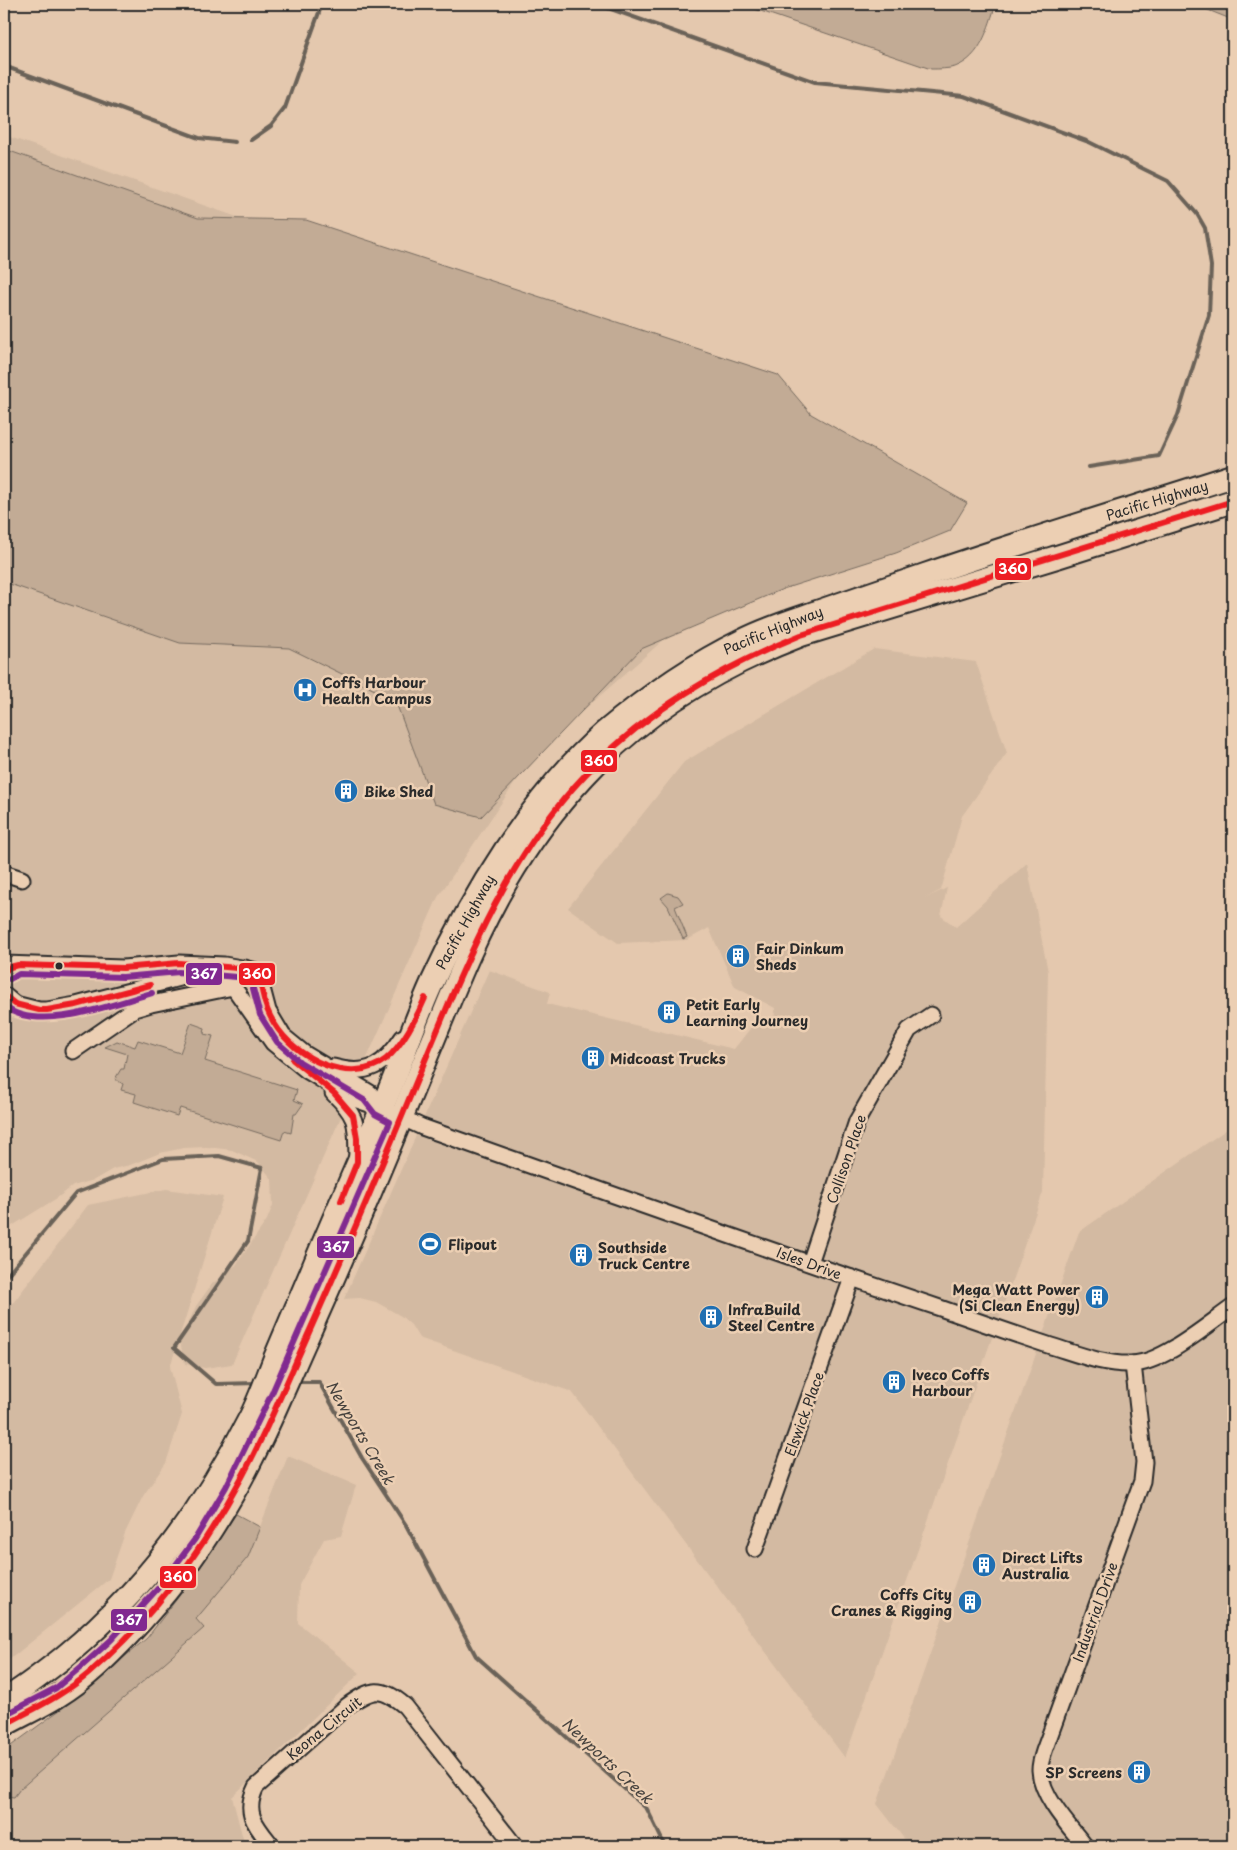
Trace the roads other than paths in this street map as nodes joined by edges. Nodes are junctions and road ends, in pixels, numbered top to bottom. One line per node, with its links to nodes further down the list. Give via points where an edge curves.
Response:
1 (1233, 476): 11 (highway, Pacific Highway, via 780,625 718,653 655,693 602,735 572,764 514,837 459,928)
2 (1233, 500): 17 (highway, Pacific Highway, via 800,635 752,655 662,708 587,773 523,854 478,935)
3 (4, 873): 4 (street)
4 (22, 879)
5 (11, 965): 6 (street, via 123,968 179,963); 7 (street)
6 (245, 968): 8 (street, via 253,970); 9 (street, via 236,973)
7 (4, 972)
8 (259, 982): 9 (street, via 253,994 249,995); 14 (street, via 268,1010 283,1036)
9 (235, 987): 10 (street, via 195,974 58,1009 38,1010); 13 (street, via 134,1009); 15 (street, via 273,1043)
10 (8, 999)
11 (421, 1009): 14 (street, via 395,1049 376,1066 354,1071); 16 (highway, Pacific Highway)
12 (931, 1015): 19 (street, Collison Place, via 909,1030 857,1121)
13 (73, 1051)
14 (320, 1063): 16 (street, via 370,1093)
15 (318, 1078): 16 (street, Isles Drive, via 354,1099); 18 (street, via 352,1114)
16 (381, 1108): 17 (street, Isles Drive); 18 (highway, Pacific Highway)
17 (402, 1118): 19 (street, Isles Drive); 22 (highway, Pacific Highway)
18 (357, 1162): 22 (highway, Pacific Highway)
19 (810, 1263): 20 (street, Isles Drive)
20 (852, 1278): 23 (street, Isles Drive, via 1089,1358); 25 (street, Elswick Place)
21 (1233, 1307): 23 (street, Isles Drive, via 1158,1357)
22 (284, 1364): 24 (highway, Pacific Highway)
23 (1133, 1364): 30 (street, Industrial Drive, via 1144,1462 1142,1481 1040,1768 1049,1796)
24 (270, 1397): 26 (highway, Pacific Highway, via 202,1503 145,1579 85,1640); 27 (highway, Pacific Highway, via 234,1491 202,1544 167,1592 88,1674 61,1694)
25 (756, 1549)
26 (4, 1700)
27 (4, 1725)
28 (272, 1846): 29 (street, Keona Circuit, via 253,1821 251,1797 256,1787 347,1706 373,1691 391,1694 405,1706)
29 (516, 1846)
30 (1085, 1846)

